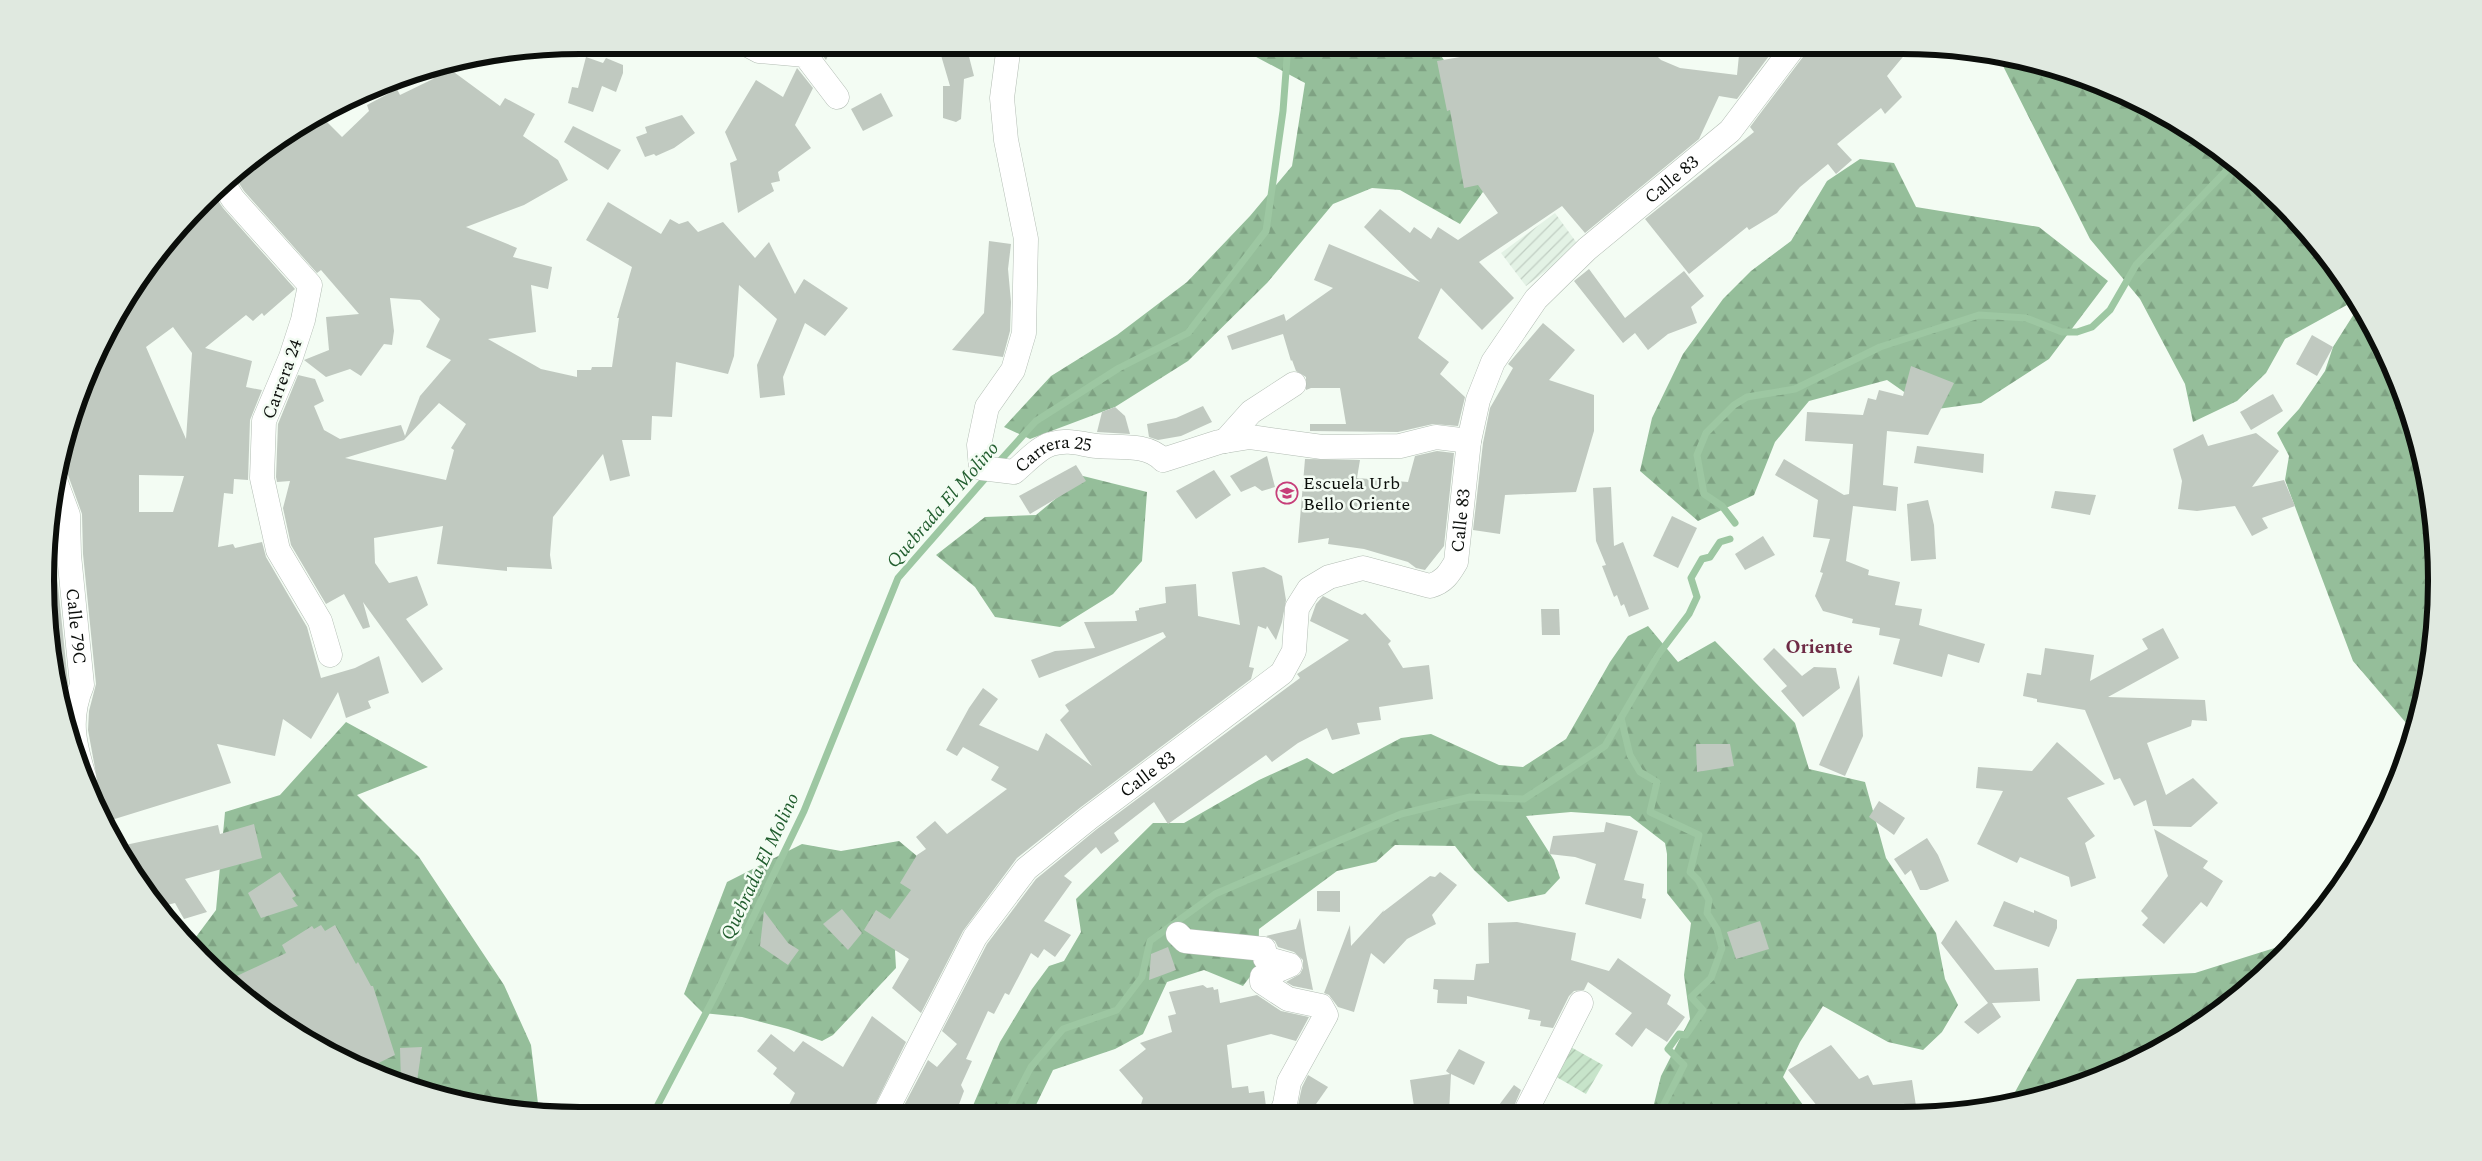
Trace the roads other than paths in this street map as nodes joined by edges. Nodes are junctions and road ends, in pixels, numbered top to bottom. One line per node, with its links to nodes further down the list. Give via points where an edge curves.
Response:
1 (794, 54): 4 (street, via 806,55)
2 (1008, 54): 7 (street, Carrera 25, via 1002,98 1006,140 1026,239 1024,333 1013,370 986,407 979,445 980,468 1014,472 1049,445 1069,440 1096,446 1136,448 1158,455 1163,460)
3 (1788, 54): 8 (street, Calle 83, via 1730,131 1587,249 1536,299 1493,362 1478,400)
4 (837, 97)
5 (227, 189): 10 (street, Carrera 24, via 310,285 291,357 264,421 262,478 278,550 320,621)
6 (1294, 384): 7 (street, via 1251,412)
7 (1225, 440): 8 (street, Carrera 25, via 1250,437 1322,448 1400,446 1436,437)
8 (1469, 441): 14 (street, Calle 83, via 1456,562 1451,572 1441,582 1430,586 1363,568 1329,577 1309,589 1297,608 1294,651 1282,673 1026,869 975,937)
9 (61, 496): 11 (street, Calle 79C, via 68,516 82,685)
10 (330, 655)
11 (75, 725)
12 (1178, 934): 15 (street, via 1185,941 1264,949 1265,958 1290,965 1262,978 1262,982 1288,999 1321,1006 1326,1014 1289,1082)
13 (1582, 1003): 16 (street)
14 (888, 1107)
15 (1284, 1107)
16 (1528, 1107)

